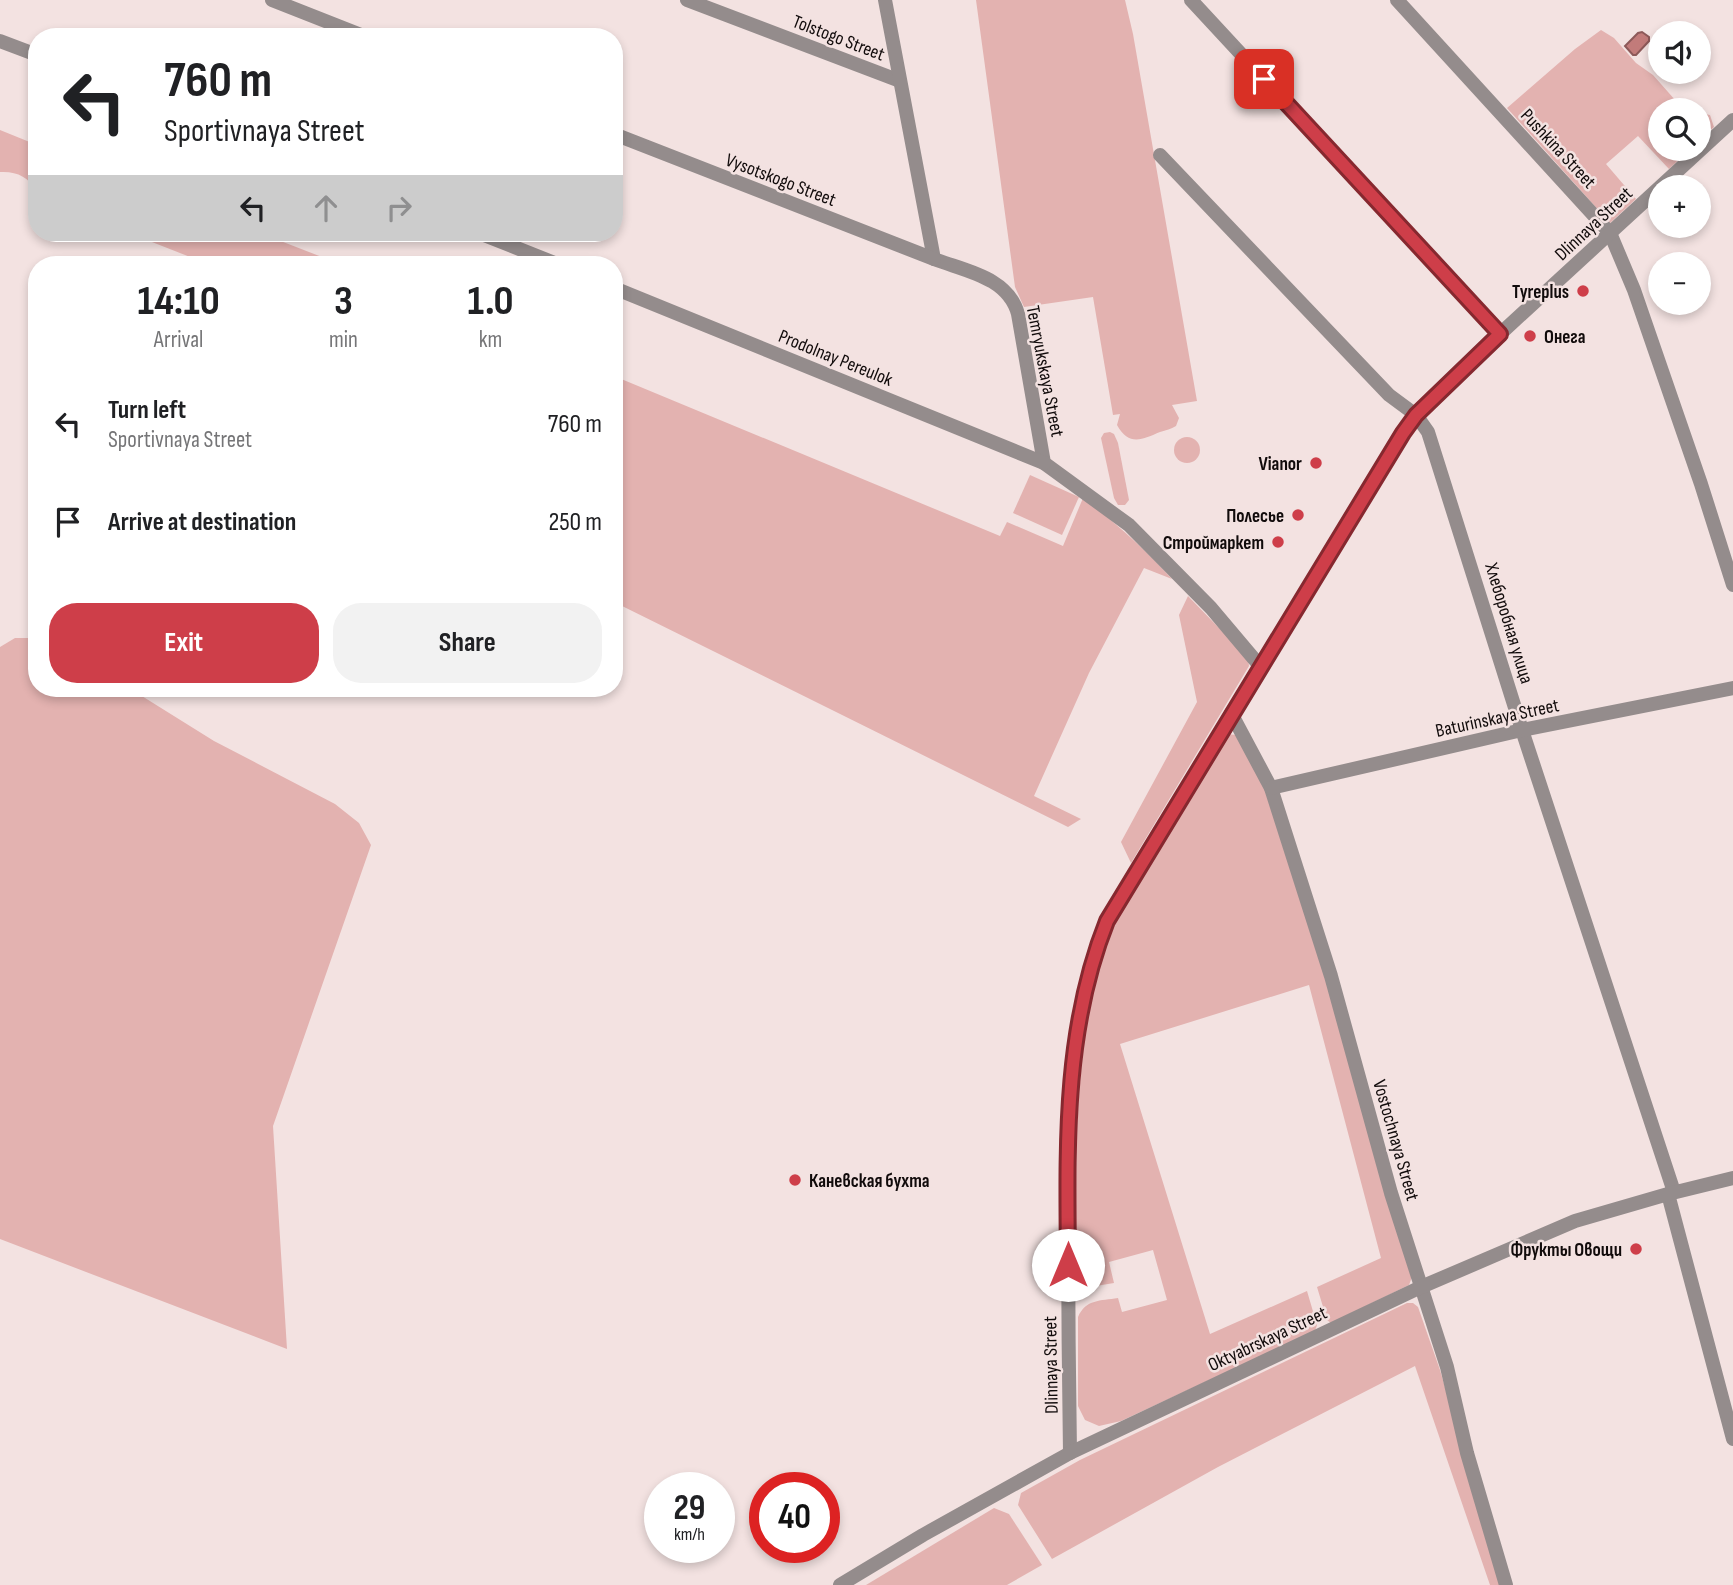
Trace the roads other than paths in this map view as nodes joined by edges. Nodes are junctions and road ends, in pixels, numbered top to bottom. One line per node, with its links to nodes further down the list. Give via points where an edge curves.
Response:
1 (272, 0): 6 (street)
2 (687, 0): 9 (street, Tolstogo Street)
3 (885, 0): 9 (street)
4 (1191, 0): 18 (street)
5 (1396, 0): 13 (street, Pushkina Street)
6 (343, 28)
7 (0, 41): 8 (street)
8 (28, 52)
9 (900, 81): 16 (street)
10 (1733, 120): 13 (street, Dlinnaya Street)
11 (623, 138): 16 (street, Vysotskogo Street)
12 (1160, 155): 19 (street, Хлеборобная улица, via 1389,395)
13 (1610, 233): 18 (street, Dlinnaya Street); 21 (street, Pushkina Street, via 1652,341)
14 (501, 242): 15 (street)
15 (536, 256)
16 (934, 259): 20 (street, Temryukskaya Street, via 996,283 1012,298)
17 (623, 292): 20 (street, Prodolnay Pereulok)
18 (1500, 334): 19 (street, Dlinnaya Street)
19 (1416, 415): 22 (street, Dlinnaya Street); 25 (street, Хлеборобная улица, via 1434,443)
20 (1044, 463): 22 (street, Temryukskaya Street, via 1129,526 1211,608)
21 (1733, 585)
22 (1260, 666): 24 (street, Dlinnaya Street)
23 (1733, 688): 25 (street, Baturinskaya Street)
24 (1231, 713): 26 (street, Vostochnaya Street); 31 (street, Dlinnaya Street, via 1107,921 1080,1014 1071,1077 1068,1183)
25 (1522, 730): 26 (street, Baturinskaya Street); 28 (street, Хлеборобная улица)
26 (1271, 788): 29 (street, Vostochnaya Street)
27 (1733, 1178): 28 (street, Oktyabrskaya Street)
28 (1671, 1193): 29 (street, Oktyabrskaya Street, via 1564,1225); 30 (street, Хлеборобная улица)
29 (1421, 1287): 31 (street, Oktyabrskaya Street); 33 (street, Vostochnaya Street)
30 (1733, 1439)
31 (1070, 1453): 32 (street, Oktyabrskaya Street)
32 (840, 1585)
33 (1506, 1585)

